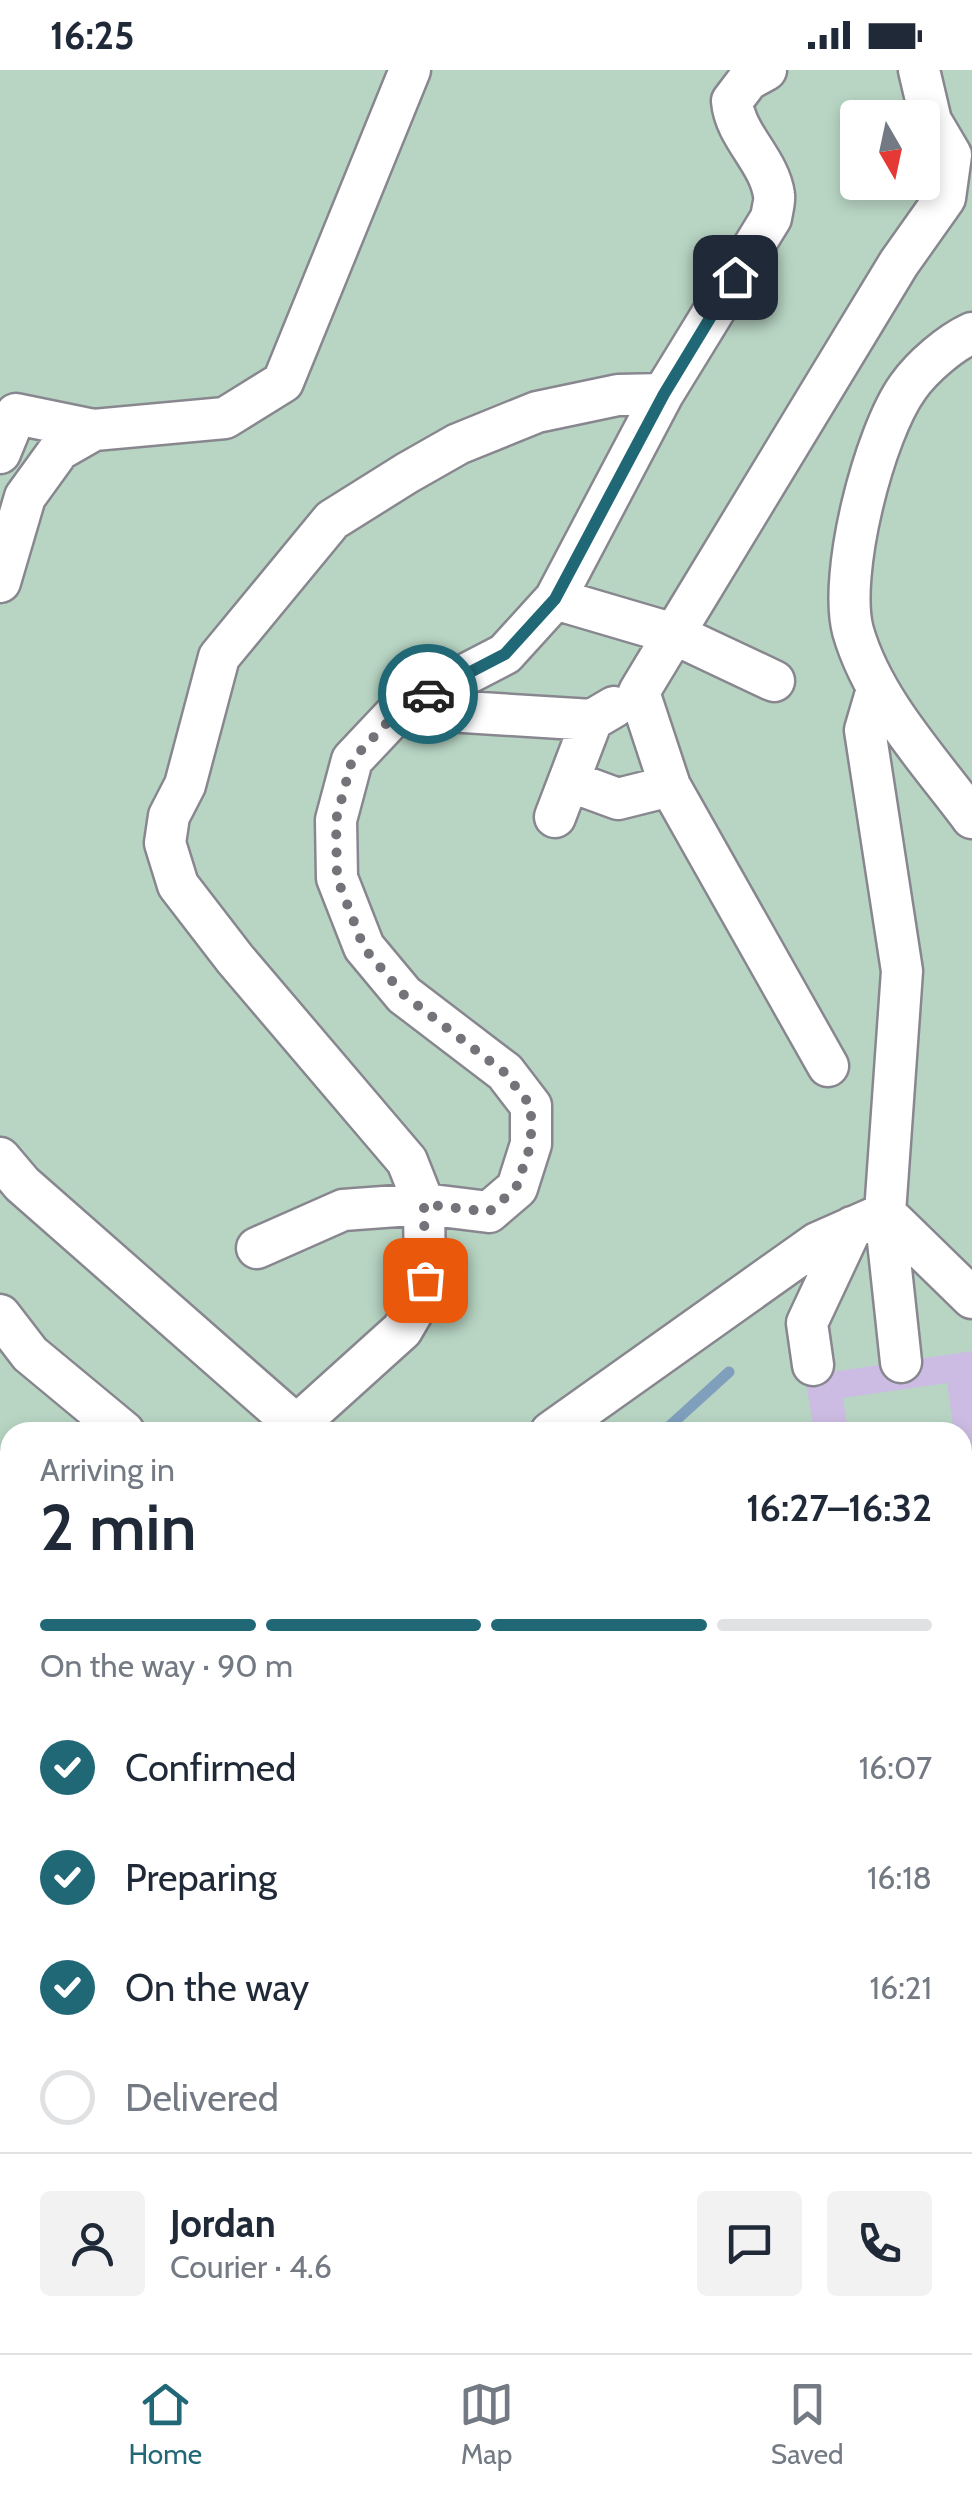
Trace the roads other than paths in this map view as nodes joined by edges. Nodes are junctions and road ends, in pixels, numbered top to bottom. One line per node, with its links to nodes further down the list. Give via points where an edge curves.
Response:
1 (410, 70): 6 (street, via 282,382 225,418)
2 (766, 70): 5 (street, via 732,101 734,119 774,195 771,218)
3 (919, 70): 10 (street, via 931,121 951,154 944,198)
4 (972, 333): 12 (street, via 908,387 872,471 850,556 852,628)
5 (664, 394): 9 (street); 20 (street, via 618,395 537,412 458,444 332,520 219,657 185,786 169,816 165,843 178,885 408,1161)
6 (94, 430): 7 (street, via 16,414); 8 (street, via 59,450 25,497)
7 (0, 453)
8 (0, 582)
9 (555, 599): 10 (street); 14 (street, via 505,654)
10 (674, 634): 11 (street); 13 (street)
11 (774, 682)
12 (877, 689): 17 (street); 21 (street, via 866,730 902,971)
13 (639, 692): 15 (street); 16 (street)
14 (401, 708): 15 (street); 20 (street, via 352,760 336,820 337,878 364,948 404,995 504,1072 531,1106 531,1144 516,1188 489,1212)
15 (592, 720): 16 (street, via 562,799 618,799)
16 (670, 786): 18 (street)
17 (972, 818)
18 (828, 1066)
19 (0, 1158): 28 (street)
20 (424, 1204): 22 (street, via 344,1210); 29 (street, via 419,1301 402,1330)
21 (868, 1220): 23 (street); 25 (street); 26 (street, via 807,1323); 30 (street, via 816,1243)
22 (257, 1248)
23 (972, 1298)
24 (0, 1315): 27 (street)
25 (901, 1362)
26 (813, 1365)
27 (99, 1422)
28 (287, 1422)
29 (304, 1422)
30 (565, 1422)

